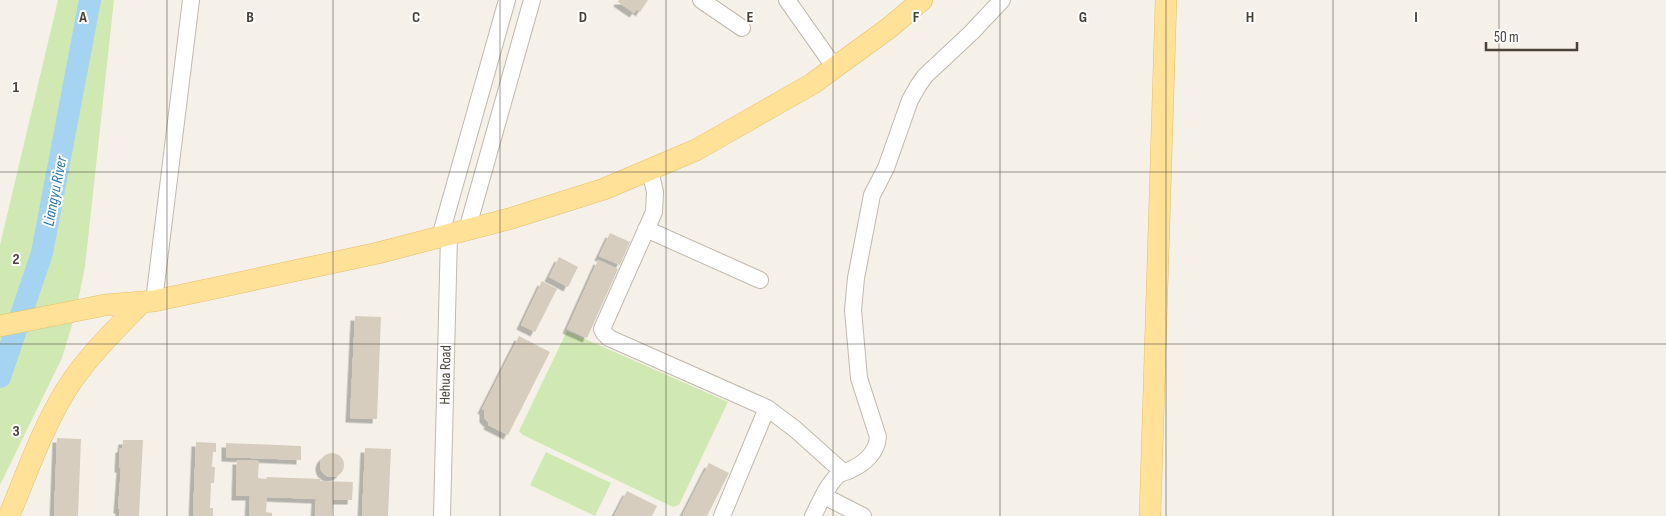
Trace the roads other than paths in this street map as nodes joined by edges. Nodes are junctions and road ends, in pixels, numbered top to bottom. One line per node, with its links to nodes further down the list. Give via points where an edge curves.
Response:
1 (191, 0): 16 (street)
2 (507, 0): 14 (street)
3 (532, 0): 14 (street)
4 (700, 0): 10 (street)
5 (787, 0): 11 (street)
6 (922, 0): 11 (main road)
7 (1002, 0): 21 (street, via 918,86 872,195 856,278 854,310 859,378 878,441 868,458 852,470)
8 (1154, 0): 28 (main road)
9 (1166, 0): 29 (main road)
10 (742, 28)
11 (835, 68): 12 (main road, via 753,119)
12 (650, 170): 13 (street, via 656,200); 14 (main road, via 570,201)
13 (646, 229): 15 (street); 20 (street, via 602,329 604,333)
14 (452, 234): 16 (main road, via 378,254); 24 (street, Hehua Road)
15 (760, 280)
16 (148, 302): 17 (main road); 23 (main road, via 85,364 66,390)
17 (100, 310): 18 (main road); 19 (main road)
18 (0, 326)
19 (0, 333)
20 (767, 408): 21 (street); 25 (street)
21 (843, 472): 22 (street)
22 (824, 496): 26 (street); 27 (street)
23 (8, 516)
24 (442, 516)
25 (722, 516)
26 (813, 516)
27 (863, 516)
28 (1138, 516)
29 (1150, 516)

